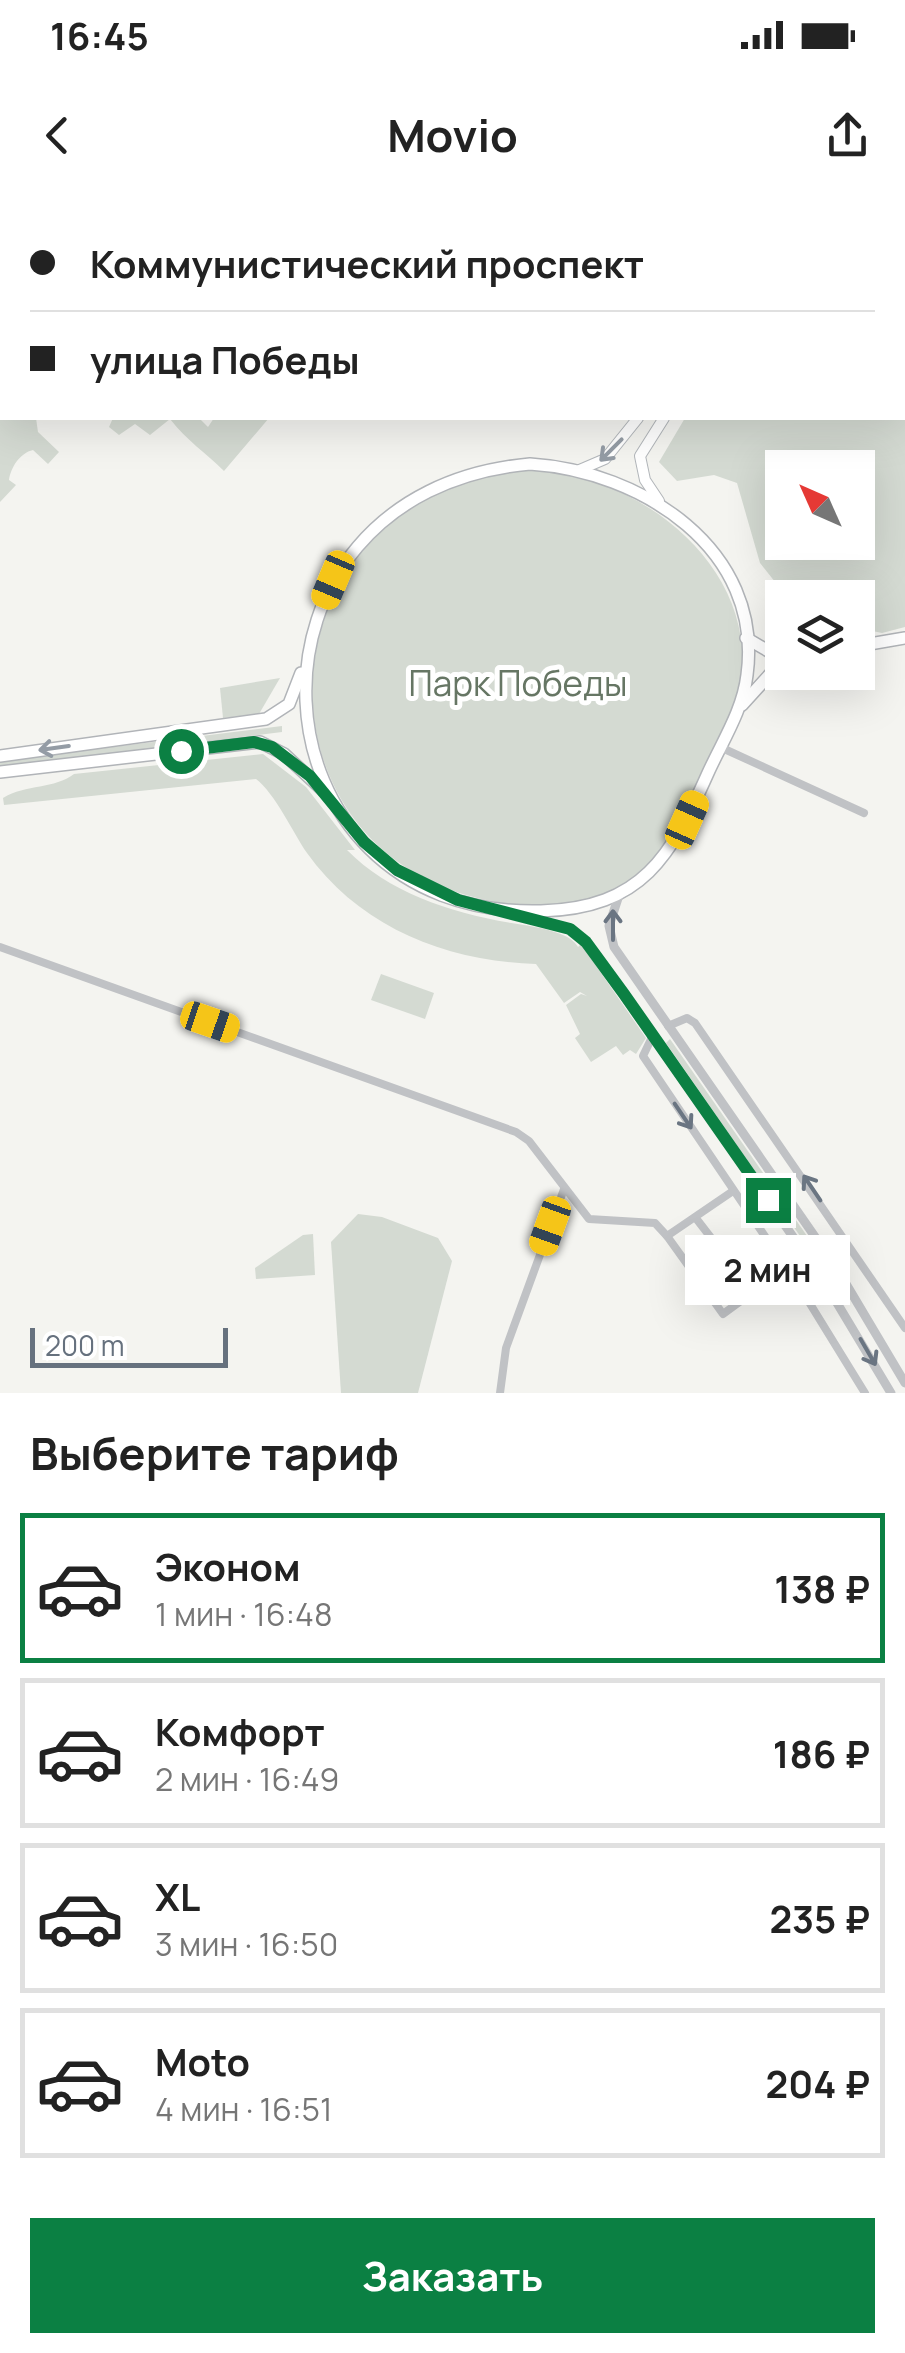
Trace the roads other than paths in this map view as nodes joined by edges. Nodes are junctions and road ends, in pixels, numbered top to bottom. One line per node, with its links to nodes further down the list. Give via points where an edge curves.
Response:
1 (636, 420): 3 (main road, one-way to 3, via 605,459)
2 (663, 420): 4 (main road, via 640,456 644,480)
3 (576, 471): 4 (main road); 9 (main road, via 530,464 491,468 404,503 342,565)
4 (660, 501): 5 (main road, via 721,562)
5 (746, 638): 8 (main road); 11 (main road, via 747,676)
6 (905, 638): 7 (main road)
7 (875, 643)
8 (765, 650)
9 (308, 654): 13 (main road, one-way to 13, via 286,708 266,719); 15 (main road, via 312,747)
10 (765, 680): 11 (main road)
11 (737, 712): 12 (main road)
12 (720, 747): 16 (street); 17 (main road, via 667,855)
13 (0, 756)
14 (0, 772): 15 (main road, via 260,742 298,765)
15 (339, 809): 18 (main road, via 397,870 458,900)
16 (864, 813)
17 (620, 892): 18 (main road, via 564,909); 20 (street, one-way to 17, via 614,947 609,926)
18 (503, 910): 21 (street, via 570,929 586,942)
19 (0, 948): 22 (street, via 516,1132)
20 (668, 1026): 21 (street); 26 (street, one-way to 20, via 691,1021); 27 (street, via 836,1268)
21 (653, 1035): 23 (street, one-way to 23, via 643,1056); 30 (street, one-way to 30, via 822,1278)
22 (564, 1188): 25 (street, via 589,1219 656,1223); 28 (street, via 506,1348)
23 (733, 1191): 24 (street); 29 (street)
24 (695, 1218): 25 (street); 25 (street, via 753,1292 723,1314)
25 (667, 1236)
26 (905, 1328)
27 (905, 1384)
28 (500, 1393)
29 (864, 1393)
30 (891, 1393)

